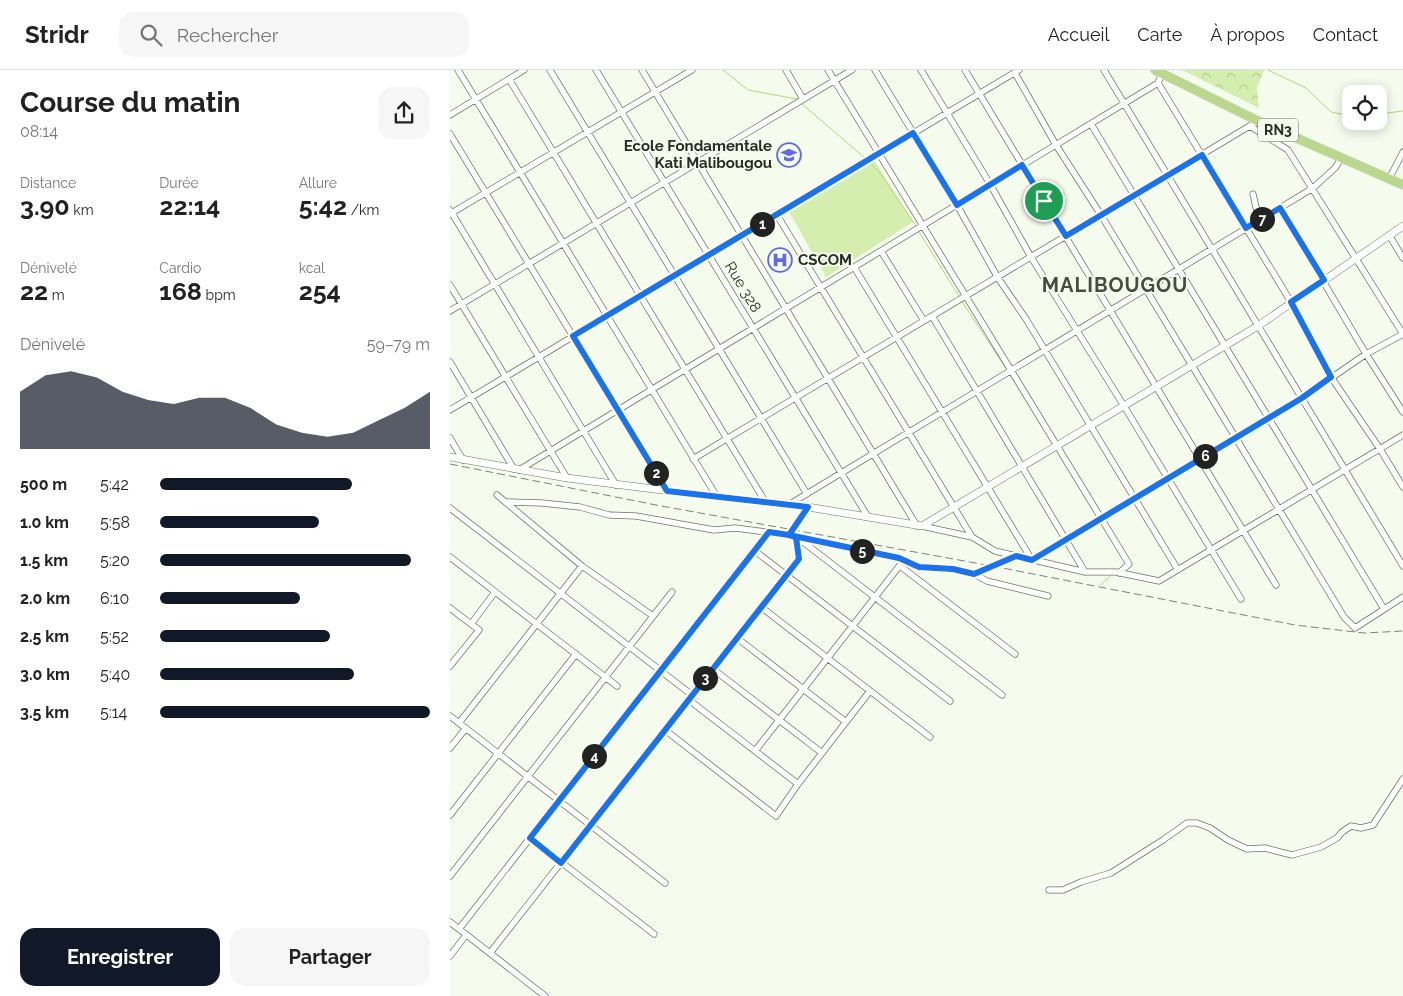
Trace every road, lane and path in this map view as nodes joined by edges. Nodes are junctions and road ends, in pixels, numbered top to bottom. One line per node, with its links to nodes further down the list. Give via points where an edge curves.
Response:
1 (458, 70): 21 (street)
2 (524, 70): 16 (street)
3 (550, 70): 29 (street)
4 (596, 70): 24 (street, Rue 328)
5 (642, 70): 19 (street)
6 (692, 70): 19 (street)
7 (786, 70): 22 (street)
8 (828, 70): 17 (street)
9 (852, 70): 17 (street)
10 (875, 70): 30 (street)
11 (921, 70): 25 (street)
12 (965, 70): 20 (street)
13 (1104, 70): 23 (street)
14 (1015, 72): 20 (street); 32 (street)
15 (1159, 72): 18 (street); 28 (highway, RN3)
16 (510, 79): 21 (street); 33 (street)
17 (835, 80): 22 (street); 35 (street)
18 (1158, 83): 23 (street); 36 (street)
19 (655, 92): 24 (street); 38 (street)
20 (979, 94): 25 (street); 39 (street)
21 (476, 99): 26 (street); 40 (street)
22 (803, 99): 38 (street)
23 (1124, 104): 27 (street); 41 (street)
24 (622, 112): 29 (street); 43 (street, Rue 328)
25 (947, 113): 30 (street); 44 (street)
26 (450, 115)
27 (1091, 124): 32 (street); 49 (street)
28 (1254, 124): 36 (street); 37 (highway, RN3); 46 (street, via 1288,150)
29 (588, 132): 33 (street); 50 (street)
30 (913, 133): 35 (street); 51 (street)
31 (450, 134): 47 (street)
32 (1056, 145): 39 (street); 55 (street)
33 (554, 152): 40 (street); 57 (street)
34 (1403, 152): 42 (street)
35 (879, 154): 54 (street); 58 (street)
36 (1202, 155): 41 (street); 60 (street)
37 (1342, 158): 42 (highway, RN3); 46 (street)
38 (698, 162): 43 (street); 62 (street)
39 (1022, 165): 44 (street); 63 (street)
40 (520, 172): 47 (street); 64 (street)
41 (1167, 176): 49 (street); 65 (street)
42 (1389, 179): 45 (highway, RN3)
43 (664, 182): 50 (street); 67 (street, Rue 328)
44 (990, 184): 51 (street); 68 (street)
45 (1403, 185)
46 (1313, 188): 52 (street); 69 (street)
47 (485, 194): 53 (street); 71 (street)
48 (1253, 194): 56 (street)
49 (1134, 195): 55 (street); 73 (street)
50 (630, 202): 57 (street); 74 (street)
51 (957, 205): 58 (street); 75 (street)
52 (1280, 208): 56 (street); 76 (street)
53 (451, 213): 77 (street)
54 (777, 215): 62 (street); 79 (street)
55 (1101, 215): 63 (street); 80 (street)
56 (1259, 220): 60 (street)
57 (596, 222): 64 (street); 81 (street)
58 (922, 225): 66 (street); 82 (street)
59 (1403, 226): 61 (street)
60 (1246, 228): 65 (street); 83 (street)
61 (1390, 235): 69 (street); 70 (street)
62 (742, 236): 67 (street); 85 (street)
63 (1066, 236): 68 (street); 86 (street)
64 (562, 243): 71 (street); 88 (street)
65 (1212, 249): 73 (street); 91 (street)
66 (881, 251): 72 (street); 90 (street)
67 (709, 255): 74 (street); 92 (street, Rue 328)
68 (1031, 257): 75 (street); 93 (street)
69 (1356, 258): 76 (street); 94 (street)
70 (1403, 258)
71 (529, 263): 77 (street); 95 (street)
72 (854, 267): 79 (street); 96 (street)
73 (1179, 269): 80 (street); 97 (street)
74 (675, 276): 81 (street); 98 (street)
75 (998, 278): 82 (street); 99 (street)
76 (1324, 280): 83 (street); 100 (street)
77 (494, 284): 84 (street); 101 (street)
78 (450, 285): 84 (street)
79 (821, 287): 85 (street); 102 (street)
80 (1146, 289): 86 (street); 104 (street)
81 (641, 296): 88 (street); 105 (street)
82 (965, 296): 89 (street); 106 (street)
83 (1291, 302): 91 (street); 108 (street)
84 (461, 303): 87 (street); 107 (street)
85 (786, 308): 92 (street); 109 (street)
86 (1110, 310): 93 (street); 110 (street)
87 (450, 311)
88 (607, 316): 95 (street); 111 (street)
89 (932, 316): 90 (street); 112 (street)
90 (924, 321): 96 (street)
91 (1258, 326): 97 (street); 115 (street)
92 (753, 328): 98 (street); 114 (street, Rue 328)
93 (1076, 332): 99 (street); 116 (street)
94 (1403, 334): 100 (street)
95 (573, 336): 101 (street); 118 (street)
96 (897, 337): 102 (street); 119 (street)
97 (1225, 346): 104 (street); 122 (street)
98 (719, 349): 105 (street); 121 (street)
99 (1045, 350): 106 (street); 123 (street)
100 (1366, 354): 108 (street); 120 (street)
101 (539, 357): 107 (street); 124 (street)
102 (863, 357): 109 (street); 125 (street)
103 (450, 362): 113 (street)
104 (1192, 365): 110 (street); 129 (street)
105 (685, 369): 111 (street); 128 (street)
106 (1011, 371): 112 (street); 130 (street)
107 (506, 377): 113 (street); 132 (street)
108 (1331, 377): 115 (street); 131 (street)
109 (828, 378): 114 (street); 133 (street)
110 (1156, 386): 116 (street); 136 (street)
111 (651, 390): 118 (street); 135 (street)
112 (977, 391): 119 (street); 138 (street)
113 (471, 398): 117 (street); 139 (street)
114 (796, 398): 121 (street); 141 (street, Rue 328)
115 (1302, 398): 122 (street); 140 (street)
116 (1124, 406): 123 (street); 143 (street)
117 (450, 410)
118 (618, 410): 124 (street); 148 (street)
119 (942, 412): 125 (street); 145 (street)
120 (1403, 412)
121 (761, 418): 128 (street); 149 (street)
122 (1269, 418): 129 (street); 147 (street)
123 (1090, 426): 130 (street); 152 (street)
124 (584, 430): 132 (street); 144 (street)
125 (909, 432): 133 (street); 157 (street)
126 (1403, 436): 131 (street)
127 (450, 438): 137 (street)
128 (727, 438): 135 (street); 154 (street)
129 (1236, 438): 136 (street); 159 (street)
130 (1056, 446): 138 (street); 161 (street)
131 (1380, 449): 140 (street); 146 (street)
132 (550, 451): 139 (street); 142 (street)
133 (874, 454): 141 (street); 162 (street)
134 (450, 457): 137 (street)
135 (693, 459): 151 (street)
136 (1200, 459): 143 (street); 163 (street)
137 (463, 460): 139 (street)
138 (1022, 467): 145 (street); 168 (street)
139 (516, 469): 142 (street)
140 (1345, 470): 147 (street); 176 (street)
141 (841, 473): 149 (street); 160 (street, Rue 328)
142 (567, 478): 144 (street)
143 (1168, 478): 152 (street); 169 (street)
144 (616, 485): 148 (street)
145 (988, 487): 157 (street); 173 (street)
146 (1403, 487)
147 (1312, 490): 159 (street); 192 (street)
148 (667, 491): 151 (street)
149 (807, 494): 155 (street)
150 (497, 495): 153 (street)
151 (717, 497): 154 (street)
152 (1134, 498): 161 (street); 177 (street)
153 (507, 502): 164 (street, via 570,506 714,530 734,528); 175 (street)
154 (766, 503): 155 (street)
155 (790, 504): 156 (street)
156 (808, 507): 160 (street); 165 (street)
157 (954, 507): 162 (street); 167 (street)
158 (450, 508): 185 (street)
159 (1279, 509): 163 (street); 192 (street, via 1344,617 1356,628)
160 (868, 517): 162 (street)
161 (1100, 519): 168 (street); 179 (street, via 1129,564)
162 (920, 526): 167 (street)
163 (1244, 531): 169 (street); 182 (street)
164 (769, 532): 165 (street); 170 (street)
165 (789, 535): 166 (street)
166 (796, 537): 174 (street); 181 (street, via 799,559); 188 (street)
167 (972, 537): 171 (street, via 995,551)
168 (1066, 539): 173 (street); 178 (street)
169 (1212, 550): 177 (street); 189 (street)
170 (755, 551): 181 (street); 204 (street)
171 (1016, 556): 173 (street); 180 (street)
172 (450, 557): 183 (street)
173 (1032, 560): 178 (street)
174 (902, 563): 180 (street); 188 (street); 200 (street)
175 (582, 566): 185 (street); 193 (street)
176 (1403, 566)
177 (1178, 570): 179 (street, via 1159,581)
178 (1085, 572): 179 (street)
179 (1119, 573)
180 (974, 574): 186 (street, via 987,582)
181 (786, 575): 190 (street); 196 (street)
182 (1276, 585)
183 (495, 592): 194 (street); 195 (street)
184 (672, 592): 193 (street)
185 (560, 594): 195 (street); 198 (street)
186 (1048, 596)
187 (1403, 597): 192 (street)
188 (875, 598): 196 (street); 209 (street)
189 (1241, 599)
190 (761, 607): 197 (street); 201 (street)
191 (450, 608): 194 (street)
192 (1384, 609)
193 (653, 616): 198 (street)
194 (470, 624): 202 (street, via 478,630)
195 (537, 624): 199 (street); 215 (street)
196 (852, 626): 201 (street); 211 (street)
197 (737, 638): 203 (street); 207 (street)
198 (629, 647): 204 (street); 205 (street)
199 (576, 654): 205 (street); 221 (street)
200 (1015, 654)
201 (828, 658): 207 (street); 208 (street)
202 (451, 664)
203 (713, 669): 210 (street); 213 (street)
204 (661, 671): 210 (street); 226 (street)
205 (606, 677): 206 (street); 223 (street)
206 (617, 686)
207 (803, 689): 213 (street); 214 (street)
208 (870, 691): 214 (street); 218 (street)
209 (1002, 695)
210 (690, 698): 217 (street); 220 (street)
211 (950, 702)
212 (450, 716): 215 (street)
213 (779, 720): 220 (street); 222 (street)
214 (846, 722): 222 (street)
215 (459, 723): 216 (street)
216 (466, 728): 219 (street); 221 (street)
217 (665, 730): 225 (street, via 776,816); 228 (street)
218 (930, 737)
219 (450, 748)
220 (755, 751): 225 (street)
221 (498, 753): 223 (street); 227 (street)
222 (822, 753): 225 (street)
223 (528, 776): 226 (street); 231 (street)
224 (1403, 779): 233 (street, via 1374,825 1351,826 1321,847 1292,855 1265,848 1247,849 1210,828 1187,823 1111,873 1063,890)
225 (798, 784)
226 (559, 801): 228 (street); 229 (street)
227 (450, 815)
228 (591, 825): 230 (street); 232 (street)
229 (530, 838): 230 (street); 235 (street)
230 (561, 863): 236 (street); 238 (street)
231 (450, 876)
232 (665, 883)
233 (1049, 890)
234 (450, 922): 235 (street)
235 (459, 929): 237 (street)
236 (654, 934)
237 (466, 935): 238 (street); 239 (street)
238 (490, 953): 240 (street)
239 (450, 956)
240 (546, 996)

